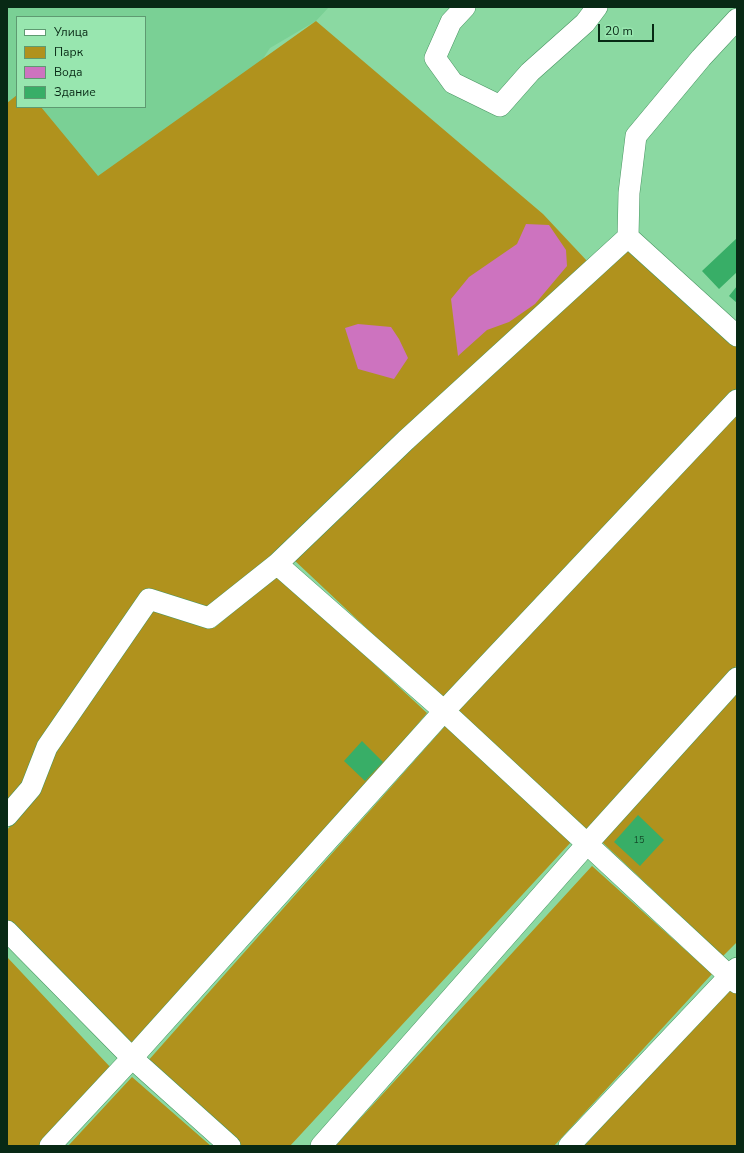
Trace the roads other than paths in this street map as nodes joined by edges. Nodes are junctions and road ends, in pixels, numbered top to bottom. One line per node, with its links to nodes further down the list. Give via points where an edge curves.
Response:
1 (465, 7): 2 (lane, via 451,22 435,58 453,83 500,106 530,72 585,23)
2 (597, 7)
3 (737, 19): 4 (lane, via 636,136 629,193)
4 (628, 237): 5 (lane); 7 (lane, via 406,440)
5 (737, 336)
6 (737, 400): 9 (lane)
7 (277, 564): 9 (lane); 10 (lane, via 209,618 149,599 47,747 31,788)
8 (737, 678): 11 (lane)
9 (444, 712): 11 (lane); 14 (lane)
10 (7, 816)
11 (587, 844): 13 (lane); 17 (lane)
12 (9, 936): 14 (lane)
13 (735, 976): 18 (lane)
14 (132, 1058): 15 (lane); 16 (lane)
15 (50, 1146)
16 (230, 1146)
17 (321, 1146)
18 (569, 1146)

